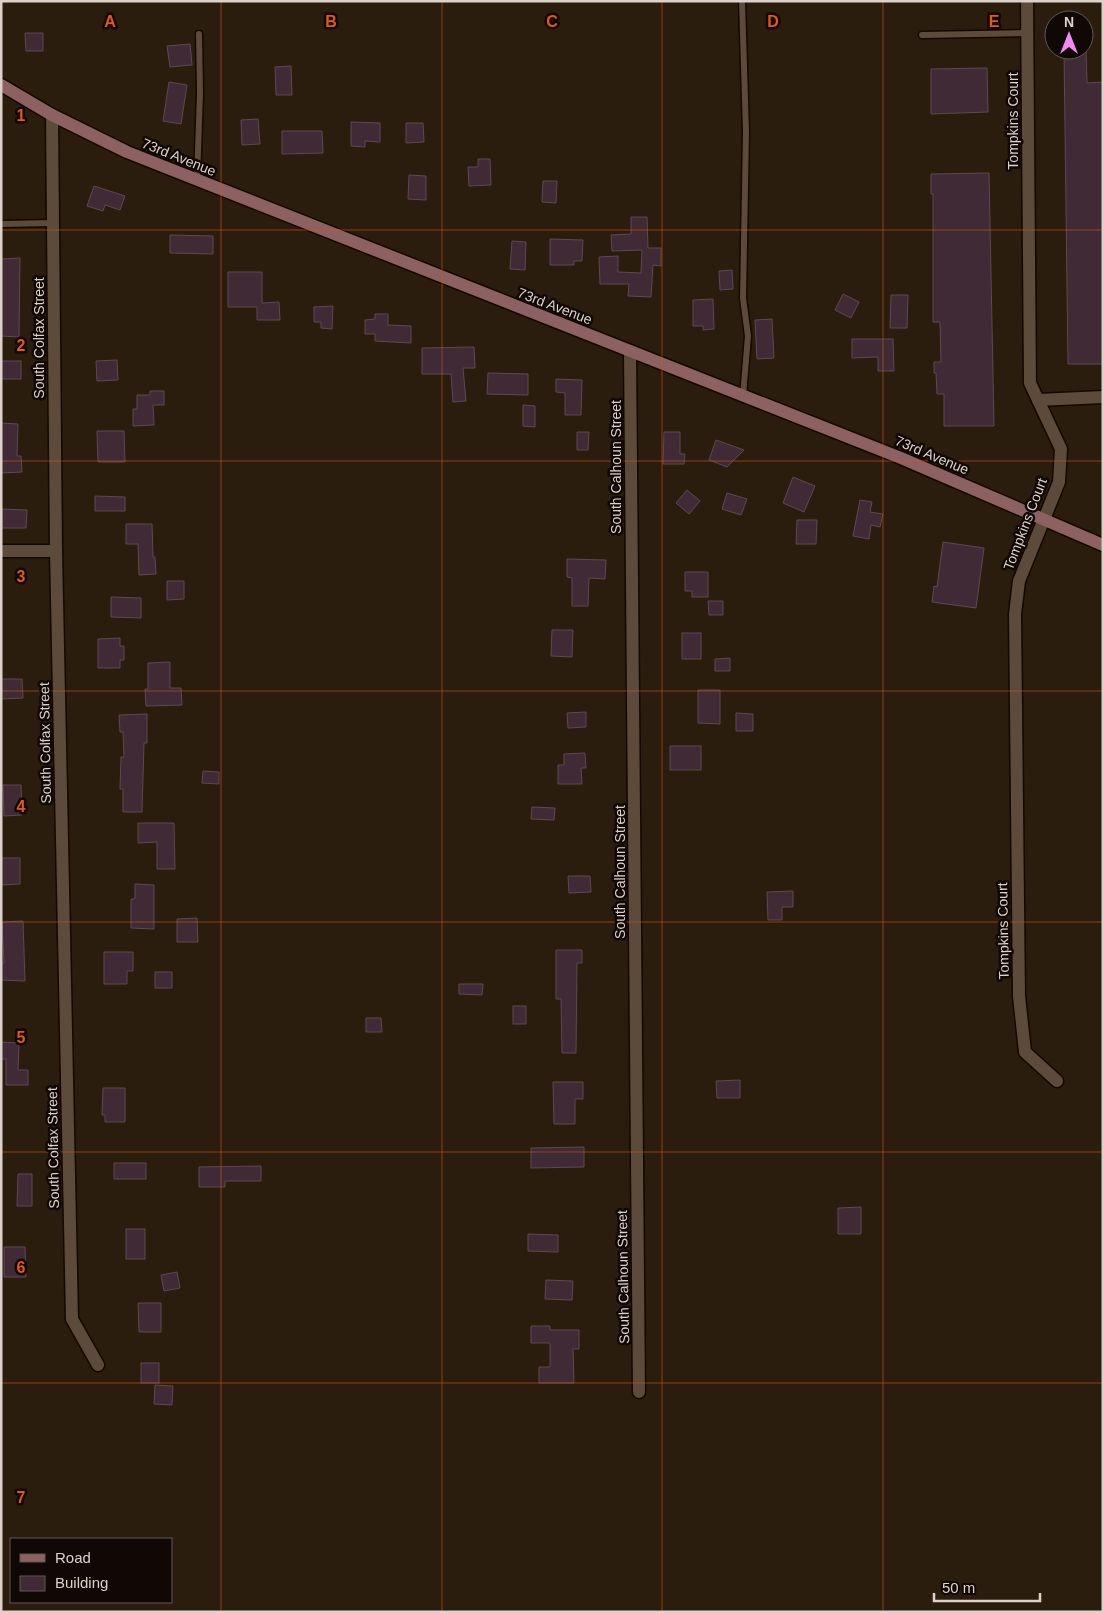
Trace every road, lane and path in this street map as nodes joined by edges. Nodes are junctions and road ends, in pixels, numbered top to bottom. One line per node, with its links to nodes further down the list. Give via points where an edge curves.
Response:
1 (742, 1): 12 (lane, via 746,132 743,298 748,336)
2 (1027, 1): 3 (street, Tompkins Court)
3 (1027, 33): 5 (lane); 14 (street, Tompkins Court, via 1030,383)
4 (199, 34): 8 (lane)
5 (922, 35)
6 (1, 85): 7 (street, 73rd Avenue)
7 (52, 114): 8 (street, 73rd Avenue, via 127,152); 9 (street, South Colfax Street)
8 (197, 181): 11 (street, 73rd Avenue)
9 (53, 223): 10 (lane); 18 (street, South Colfax Street)
10 (1, 224)
11 (630, 351): 12 (street, 73rd Avenue); 21 (street, South Calhoun Street)
12 (743, 396): 15 (street, 73rd Avenue)
13 (1103, 397): 14 (street)
14 (1038, 400): 15 (street, Tompkins Court, via 1061,449 1059,482)
15 (1043, 518): 16 (street, 73rd Avenue); 19 (street, Tompkins Court, via 1019,581 1015,614 1019,996 1026,1052)
16 (1103, 545)
17 (1, 551): 18 (street)
18 (56, 551): 20 (street, South Colfax Street, via 72,1319)
19 (1058, 1081)
20 (98, 1365)
21 (639, 1392)

